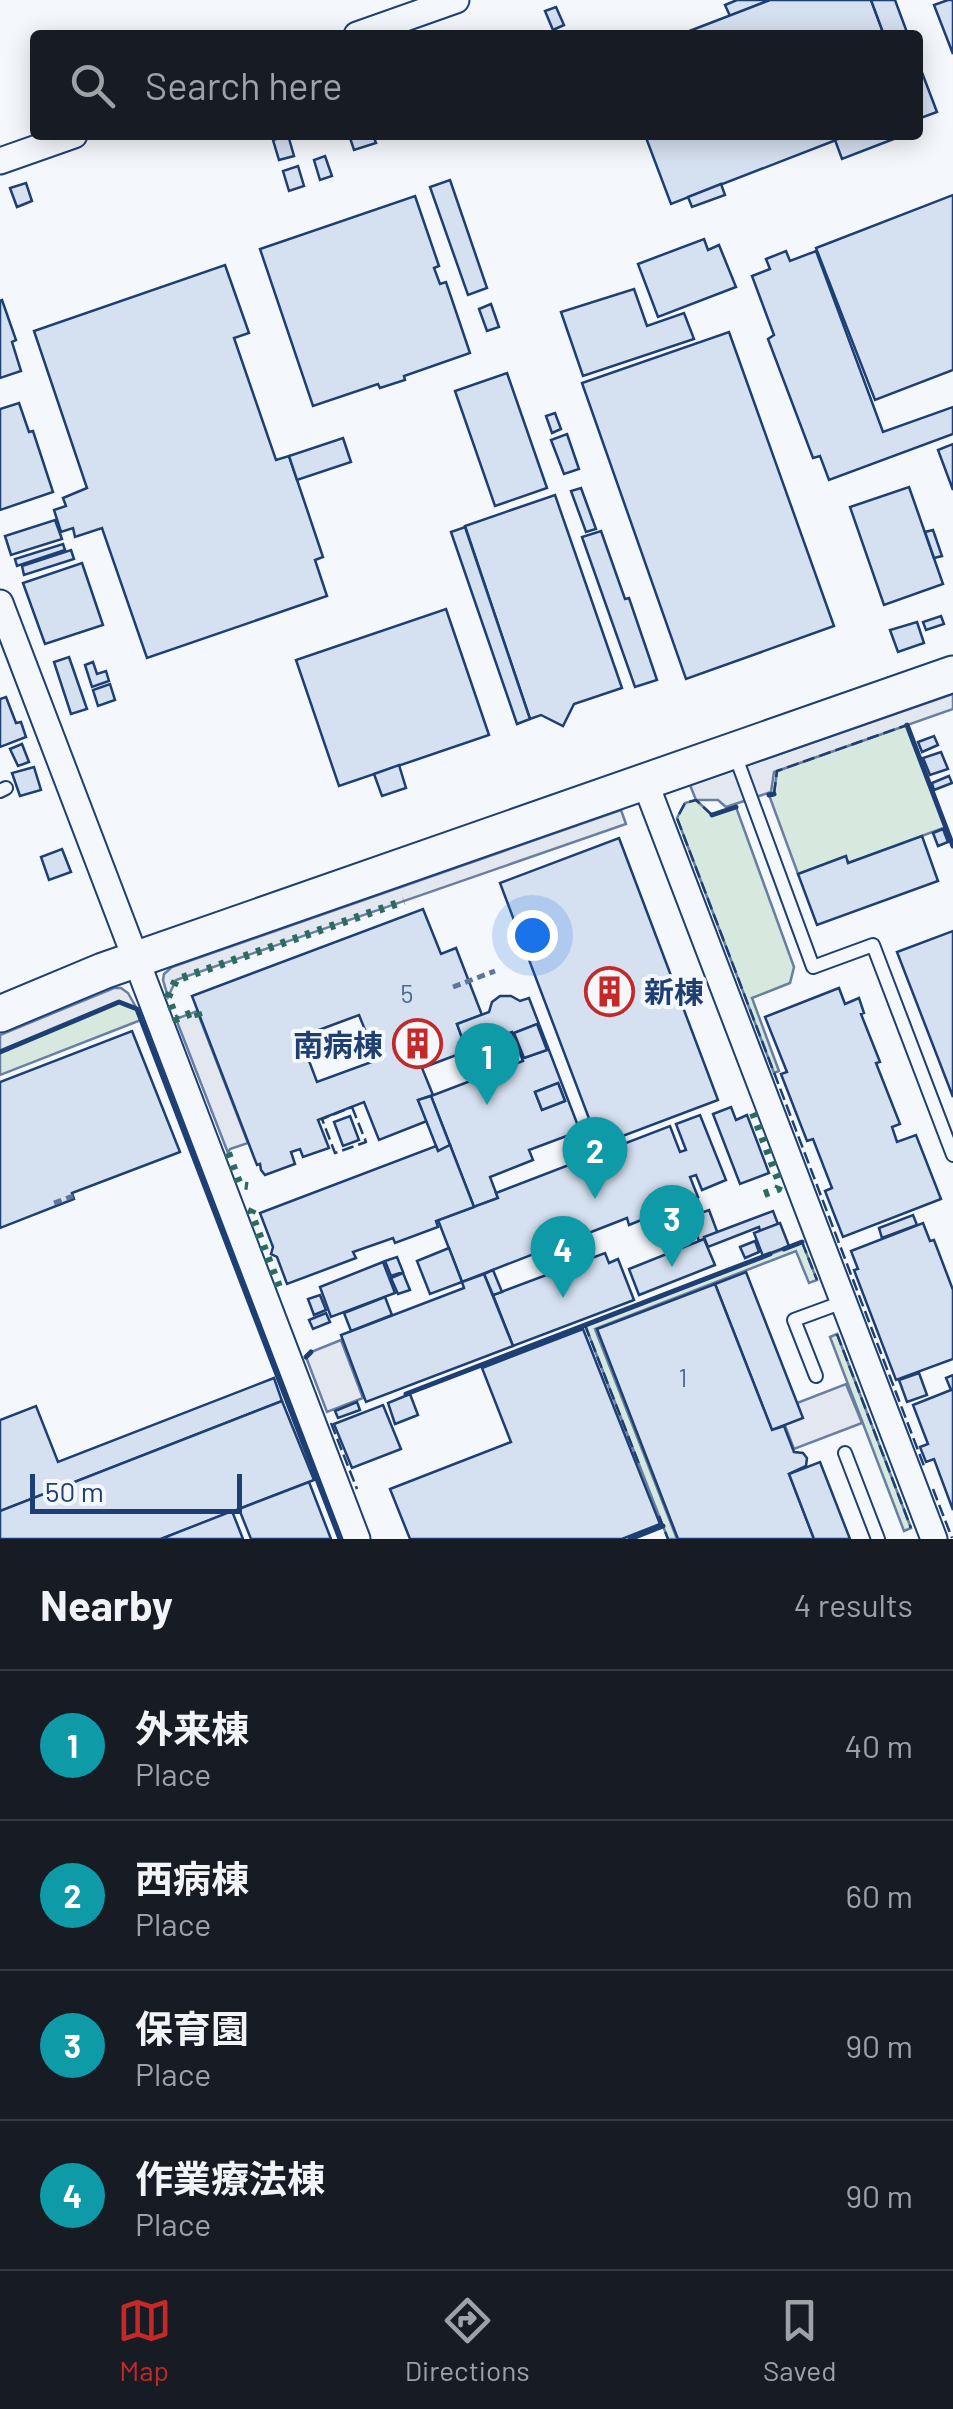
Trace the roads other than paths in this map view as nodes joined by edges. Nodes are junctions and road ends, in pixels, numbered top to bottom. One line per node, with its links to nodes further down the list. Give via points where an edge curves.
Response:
1 (456, 0): 2 (street)
2 (371, 30)
3 (60, 140): 4 (street)
4 (0, 161)
5 (0, 603): 9 (street)
6 (953, 674): 7 (street)
7 (734, 750): 8 (street); 11 (lane, via 814,967 873,945)
8 (645, 782): 9 (street); 12 (street)
9 (136, 960): 10 (street); 15 (street)
10 (0, 1014)
11 (953, 1155)
12 (843, 1302): 13 (lane, via 794,1320); 17 (street)
13 (816, 1376)
14 (845, 1453): 16 (lane)
15 (358, 1539)
16 (878, 1539)
17 (934, 1539)

